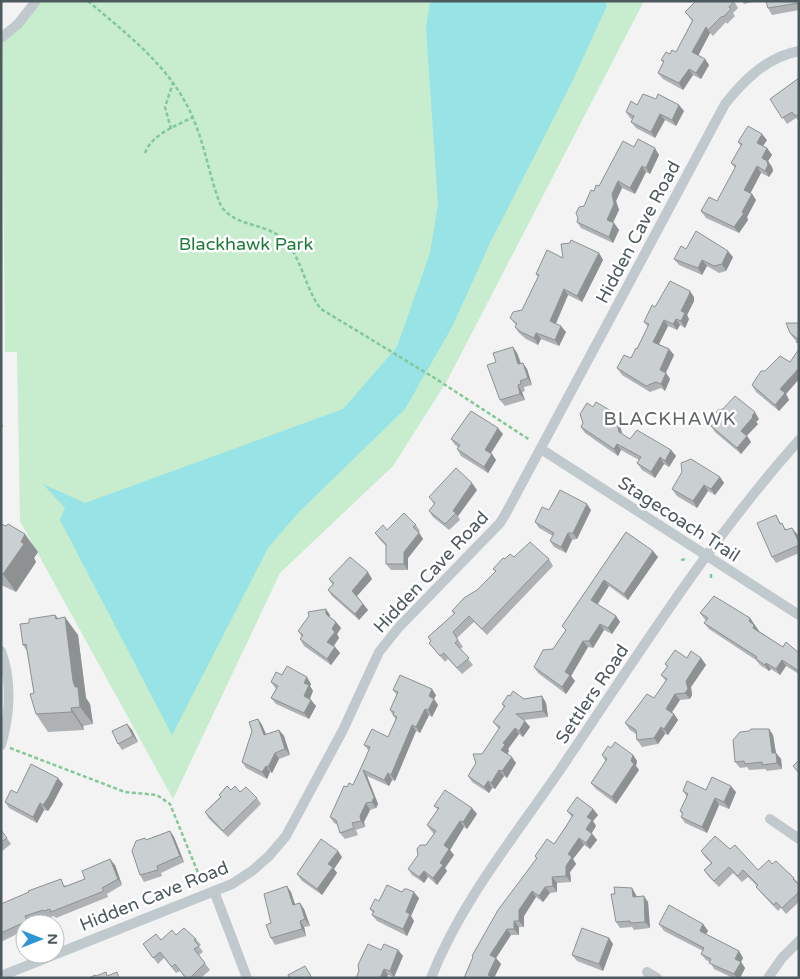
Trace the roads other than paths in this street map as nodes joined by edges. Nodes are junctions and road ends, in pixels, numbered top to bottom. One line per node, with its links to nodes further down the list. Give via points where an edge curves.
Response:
1 (36, 1): 2 (street, via 18,24)
2 (1, 38)
3 (799, 51): 5 (street, Hidden Cave Road, via 759,68 725,104)
4 (799, 440): 6 (street, Settlers Road, via 757,487)
5 (541, 449): 6 (street, Stagecoach Trail); 12 (street, Hidden Cave Road, via 500,522 379,652 338,739 286,836 252,871 232,884)
6 (705, 555): 7 (street, Stagecoach Trail); 17 (street, Settlers Road, via 468,902)
7 (799, 615)
8 (1, 651): 9 (street, via 8,670 8,721)
9 (1, 745)
10 (770, 819): 11 (street)
11 (799, 839)
12 (210, 892): 15 (street, Hidden Cave Road); 16 (street)
13 (799, 941): 19 (street)
14 (647, 972): 18 (street)
15 (1, 976)
16 (247, 978)
17 (431, 978)
18 (657, 978)
19 (768, 978)

